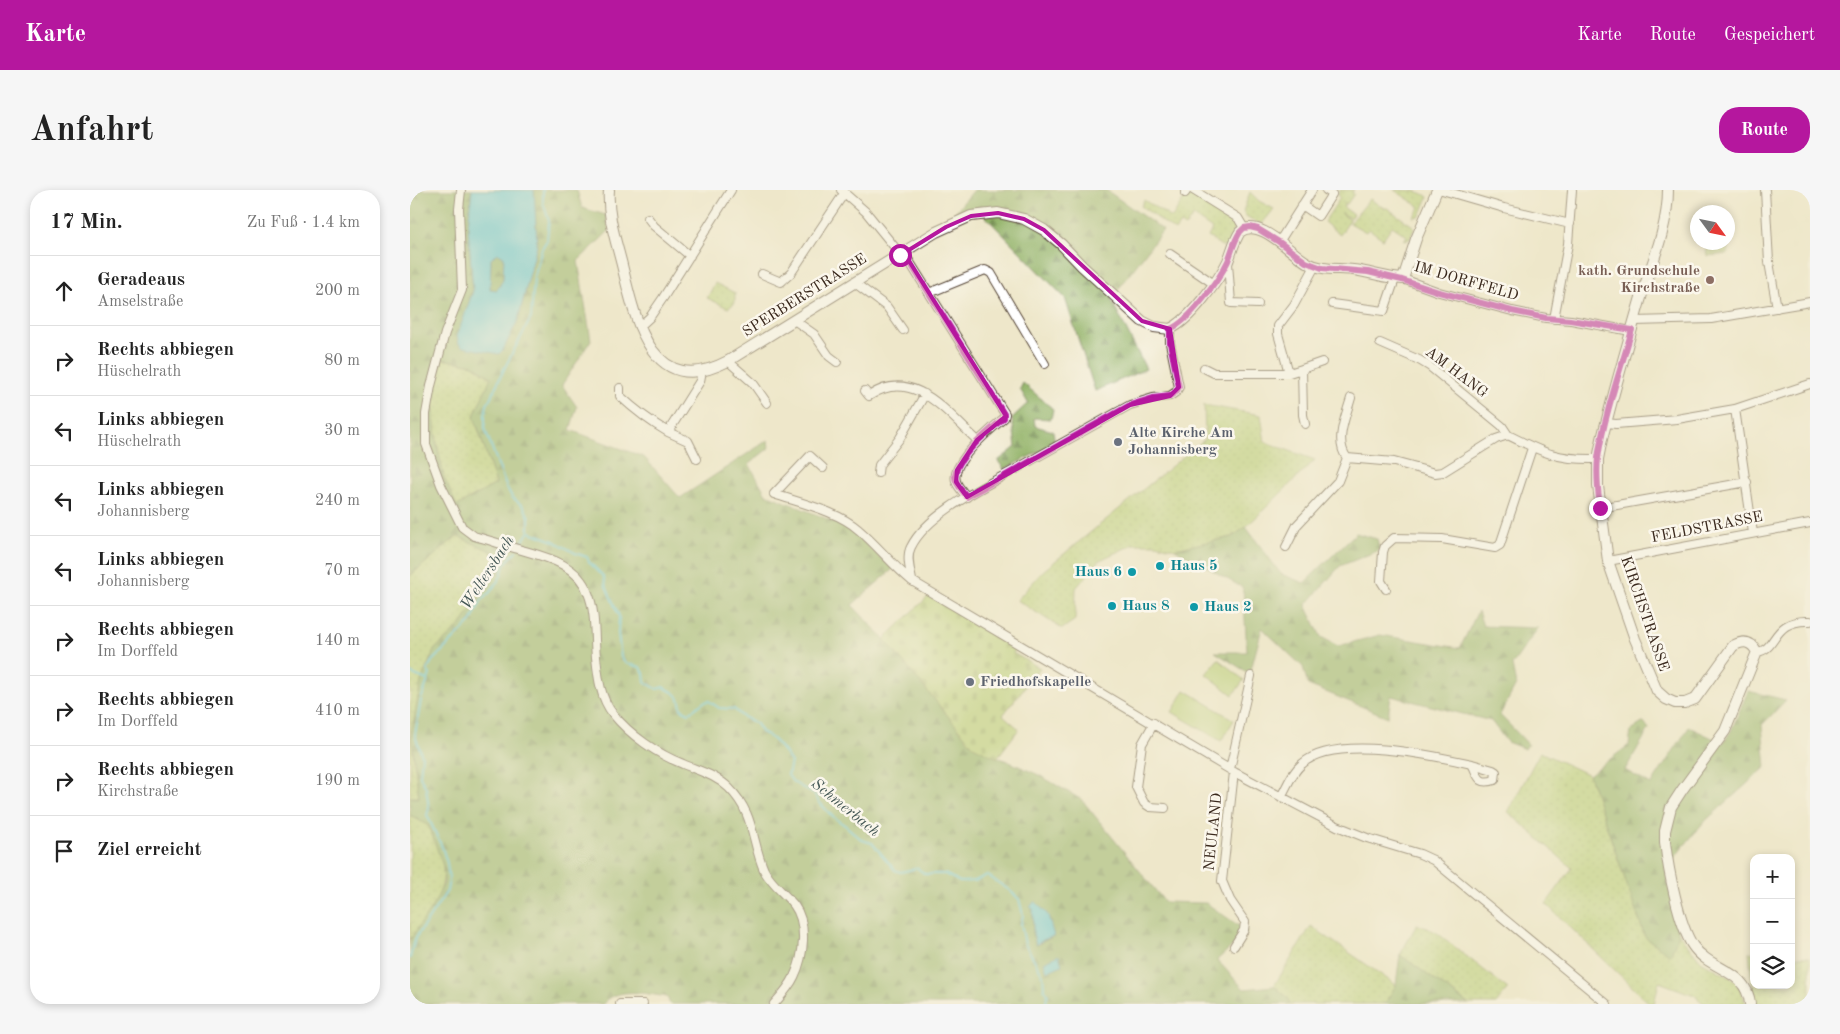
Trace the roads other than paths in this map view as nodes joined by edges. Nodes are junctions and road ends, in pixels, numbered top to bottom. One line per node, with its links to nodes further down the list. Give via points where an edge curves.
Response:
1 (461, 190): 84 (street, via 462,290 442,342 431,386 426,444 432,463 462,527 474,536 566,566 583,584 592,606 602,693 611,712 626,728 664,755 719,780 730,788 746,809 765,871 795,906 804,935 794,977)
2 (609, 190): 34 (street, via 613,231)
3 (1312, 190): 12 (street)
4 (1326, 190): 12 (street, via 1332,194 1318,216)
5 (1572, 190): 14 (street)
6 (1668, 190): 33 (street, KIRCHSTRASSE, via 1664,224)
7 (1765, 190): 30 (street, via 1769,262)
8 (729, 191): 19 (street)
9 (843, 191): 17 (street); 22 (street, via 791,273 781,282)
10 (1188, 191): 15 (street, IM DORFFELD, via 1238,218)
11 (1436, 191): 14 (street); 23 (street)
12 (1302, 205): 16 (street)
13 (648, 218): 19 (street)
14 (1570, 224): 31 (street)
15 (1244, 228): 16 (street, IM DORFFELD, via 1253,227); 20 (street, via 1237,236)
16 (1279, 242): 21 (street, IM DORFFELD)
17 (902, 254): 24 (street, SPERBERSTRASSE); 26 (street); 35 (street, SPERBERSTRASSE, via 936,232 971,216 998,213 1024,219 1050,234 1142,320 1154,327)
18 (1170, 254): 25 (street)
19 (690, 256): 34 (street, via 650,317)
20 (1228, 261): 25 (street); 28 (street, via 1231,302)
21 (1315, 266): 23 (street, IM DORFFELD); 45 (street, via 1294,305 1278,326)
22 (762, 274)
23 (1399, 279): 29 (street, via 1384,311); 31 (street, IM DORFFELD, via 1512,311)
24 (854, 283): 32 (street, SPERBERSTRASSE); 36 (street, via 887,307)
25 (1214, 284): 35 (street, via 1183,320)
26 (929, 293): 41 (street, via 985,270 991,273); 57 (street, via 1004,414 1004,418)
27 (1810, 302): 30 (street, IM DORFFELD)
28 (1258, 304)
29 (1332, 304)
30 (1777, 308): 33 (street, IM DORFFELD, via 1711,319)
31 (1554, 319): 33 (street, IM DORFFELD)
32 (794, 320): 38 (street, SPERBERSTRASSE); 39 (street, via 814,334)
33 (1633, 326): 53 (street, KIRCHSTRASSE)
34 (639, 327): 44 (street, SPERBERSTRASSE, via 651,350 666,363 684,370)
35 (1170, 329): 65 (street, via 1179,387 1176,392 1130,405)
36 (903, 330)
37 (1380, 342): 56 (street, AM HANG, via 1430,366 1502,426)
38 (728, 361): 44 (street, SPERBERSTRASSE); 51 (street, via 753,383)
39 (837, 362)
40 (1322, 362): 43 (street)
41 (1045, 364)
42 (1204, 368): 45 (street, via 1214,373)
43 (1302, 369): 45 (street); 54 (street)
44 (702, 371): 55 (street, via 700,381)
45 (1289, 372)
46 (1810, 384): 52 (street)
47 (620, 388): 55 (street, via 620,396 649,421)
48 (865, 391): 49 (street, via 869,396 884,388 905,386)
49 (925, 394): 57 (street); 63 (street, via 900,438 879,465)
50 (1351, 398): 59 (street, via 1341,438 1342,452)
51 (767, 403)
52 (1735, 409): 53 (street, via 1677,419); 64 (street)
53 (1606, 423): 60 (street, KIRCHSTRASSE)
54 (1305, 424)
55 (668, 432): 61 (street, via 688,441)
56 (1508, 435): 58 (street, AM HANG); 59 (street, via 1443,472 1435,473 1394,462)
57 (977, 440): 65 (street, via 955,476)
58 (1532, 448): 60 (street, AM HANG, via 1566,459); 72 (street, via 1500,545 1495,548 1442,540 1394,538 1383,552 1381,581)
59 (1347, 458): 69 (street, via 1338,481 1297,525)
60 (1598, 459): 66 (street, KIRCHSTRASSE)
61 (697, 460)
62 (823, 468): 71 (street, via 810,456 774,494 838,517 858,529)
63 (878, 473)
64 (1747, 482): 66 (street); 68 (street)
65 (967, 497): 71 (street, via 934,519 910,547)
66 (1600, 508): 70 (street, KIRCHSTRASSE)
67 (1810, 523): 68 (street, FELDSTRASSE)
68 (1753, 533): 70 (street, FELDSTRASSE)
69 (1286, 547)
70 (1608, 561): 74 (street, KIRCHSTRASSE, via 1646,668 1657,691 1666,699 1685,703 1695,699 1733,646 1747,641)
71 (912, 581): 76 (street)
72 (1386, 589)
73 (1810, 621): 74 (street, via 1788,624 1765,649)
74 (1757, 652): 86 (street, via 1725,731 1671,808 1665,831 1683,926 1703,957 1740,980)
75 (1251, 676): 78 (street, NEULAND)
76 (1154, 723): 78 (street); 80 (street, via 1142,744 1136,787 1144,803 1150,807)
77 (1472, 764): 79 (street, via 1404,752 1360,749 1322,752 1300,765)
78 (1232, 770): 79 (street); 81 (street, NEULAND, via 1222,881 1245,922)
79 (1281, 797): 85 (street, via 1337,826 1433,860)
80 (1165, 808)
81 (1234, 946)
82 (620, 1004): 83 (street)
83 (643, 1004)
84 (774, 1004)
85 (1607, 1004)
86 (1750, 1004)

